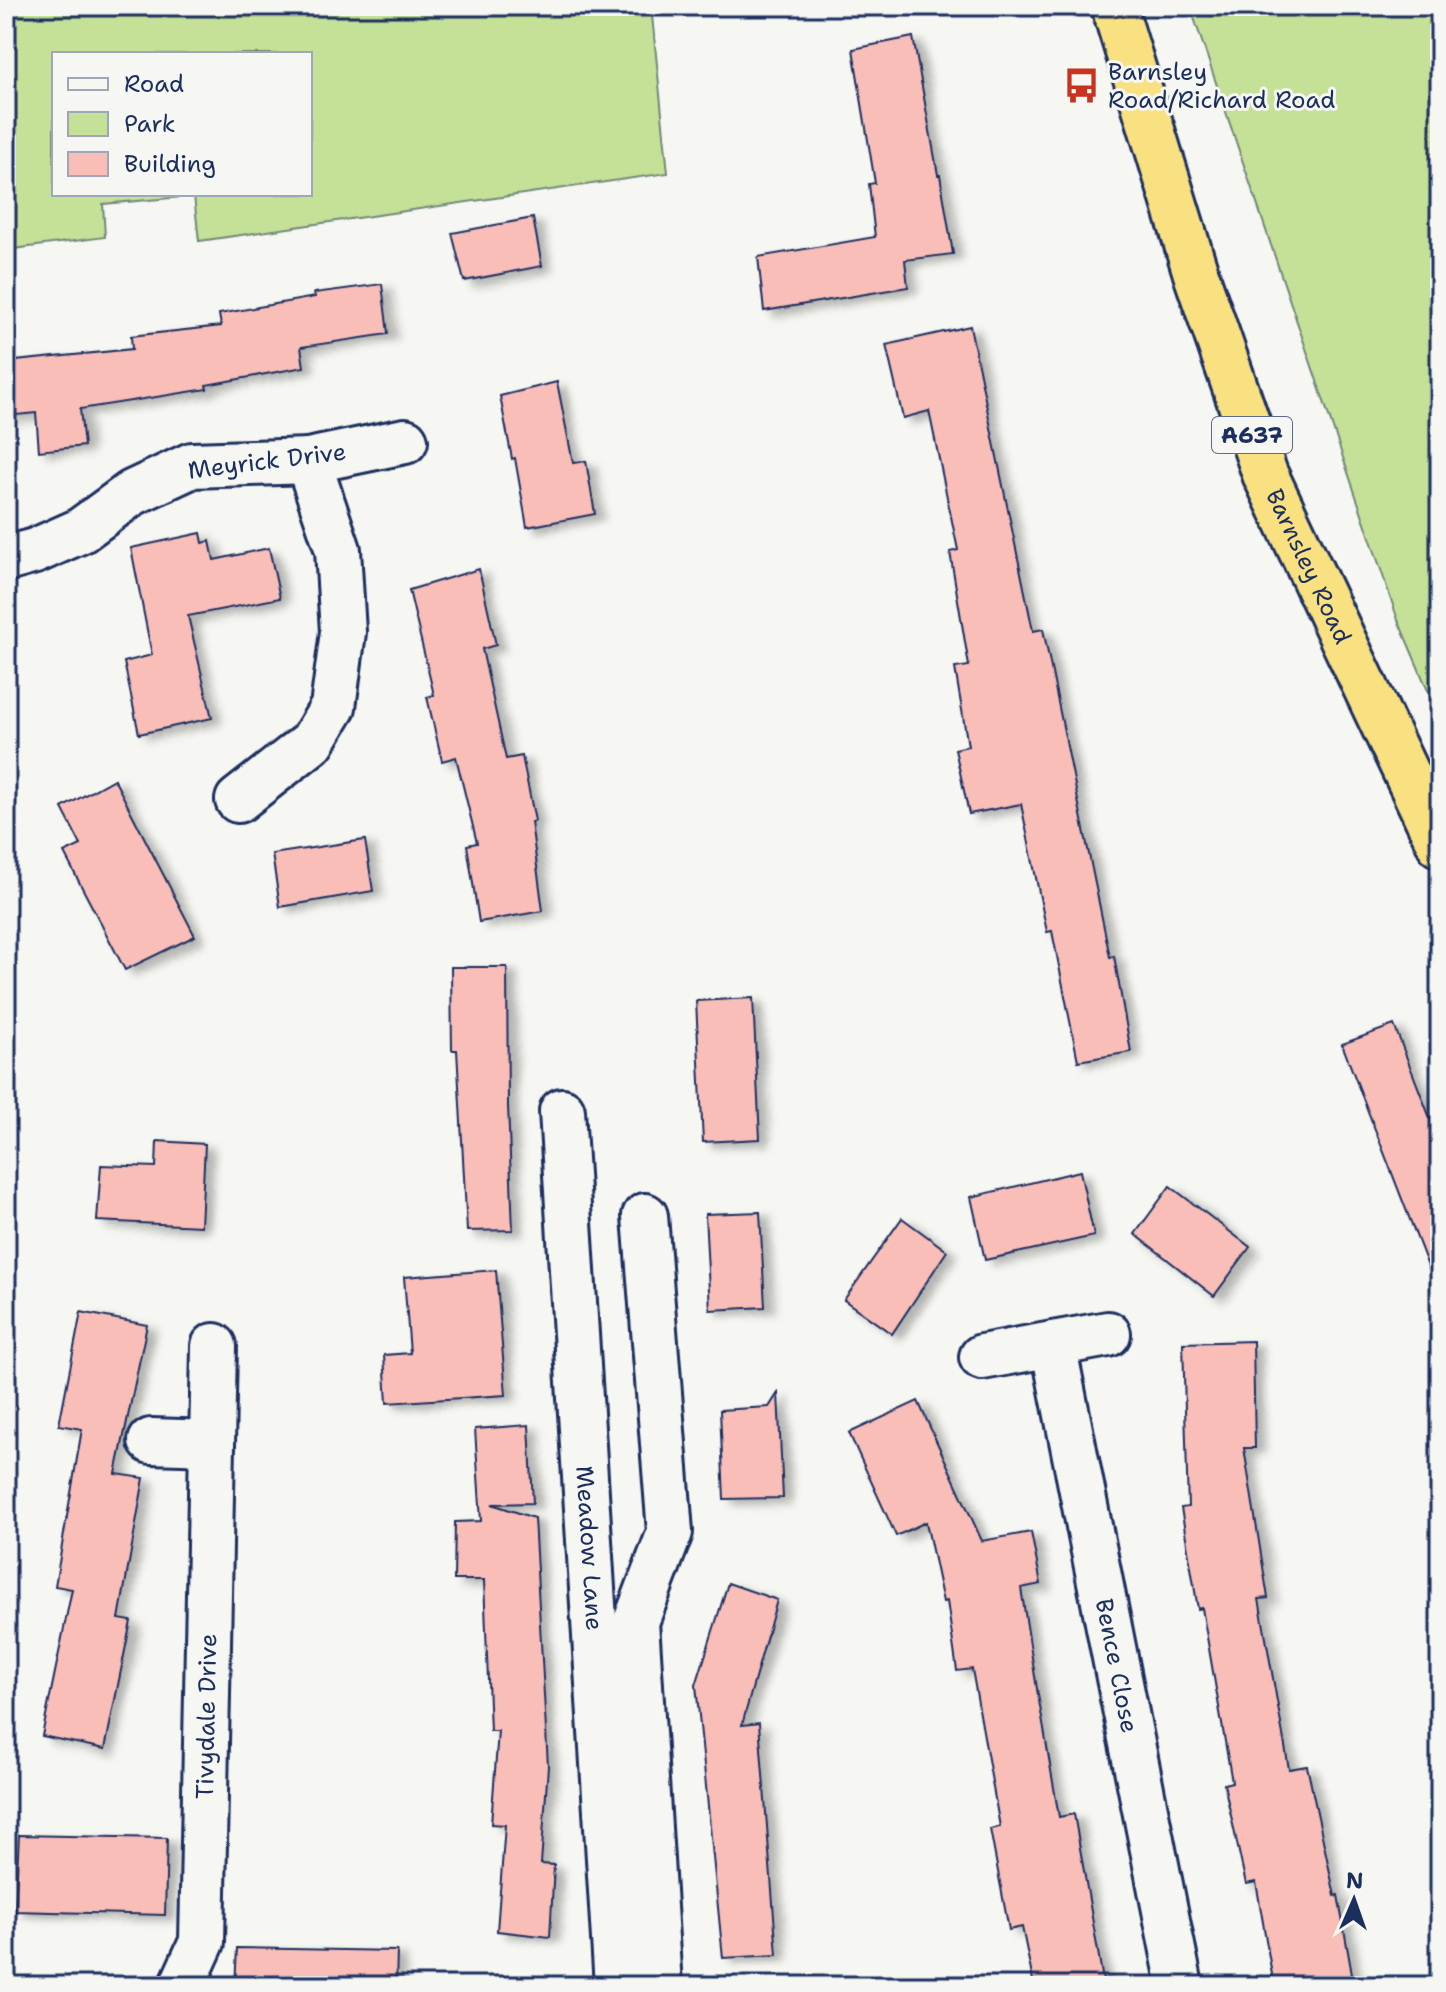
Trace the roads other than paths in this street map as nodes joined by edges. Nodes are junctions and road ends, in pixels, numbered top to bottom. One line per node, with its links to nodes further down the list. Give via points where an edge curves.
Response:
1 (1114, 6): 6 (highway, Barnsley Road / A637, via 1197,277 1265,474)
2 (405, 441): 3 (street, Meyrick Drive)
3 (308, 461): 4 (street, Meyrick Drive, via 192,465 132,493 80,531); 5 (street, via 338,550 343,632 333,707 312,742)
4 (6, 559)
5 (238, 800)
6 (1440, 845)
7 (562, 1111): 16 (street, Meadow Lane)
8 (645, 1216): 17 (street, Meadow Lane, via 670,1532 636,1622)
9 (1108, 1334): 10 (street)
10 (1053, 1344): 12 (street); 18 (street, Bence Close)
11 (214, 1346): 14 (street, Tivydale Drive)
12 (982, 1357)
13 (151, 1441): 14 (street)
14 (212, 1443): 15 (street, Tivydale Drive, via 202,1942)
15 (182, 1986)
16 (617, 1986)
17 (659, 1986)
18 (1180, 1986)

